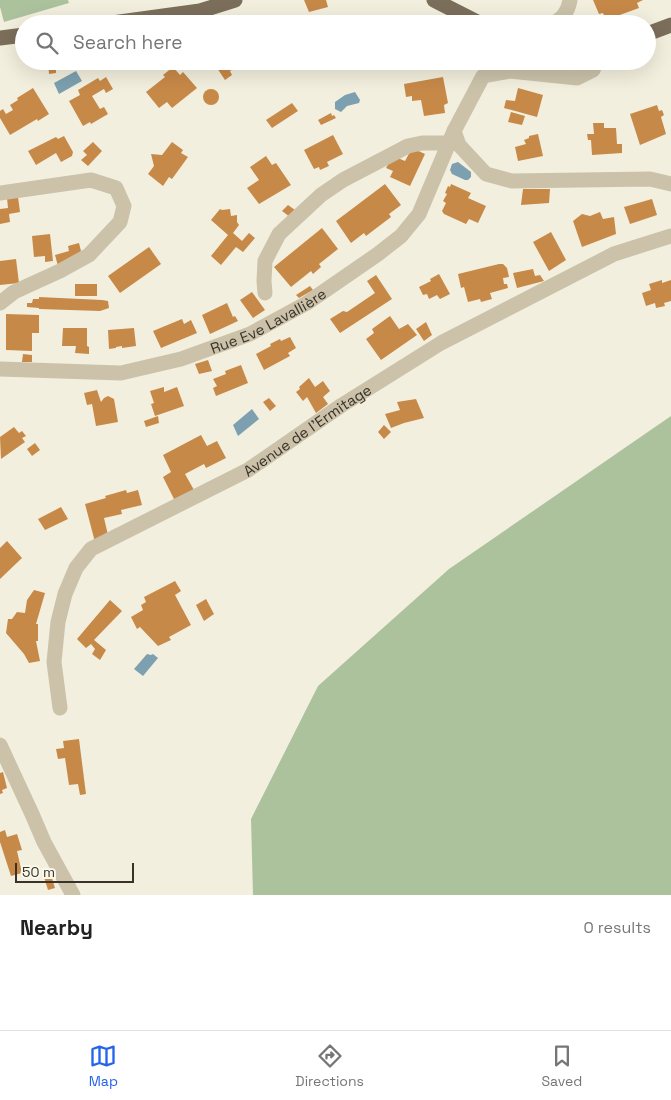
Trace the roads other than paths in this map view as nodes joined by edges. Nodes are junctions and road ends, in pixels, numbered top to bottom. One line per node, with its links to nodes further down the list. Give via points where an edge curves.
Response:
1 (235, 0): 4 (main road, via 200,11)
2 (434, 0): 5 (main road)
3 (570, 0): 6 (street, via 569,10)
4 (171, 15)
5 (463, 15)
6 (564, 15)
7 (671, 24): 8 (main road)
8 (656, 30)
9 (15, 36): 10 (main road)
10 (0, 38)
11 (593, 70): 12 (street, via 577,78 510,71 483,76)
12 (452, 137): 13 (street, via 486,174 512,181 650,179); 16 (street, via 408,146 321,195 279,234 265,262); 18 (street, Rue Eve Lavallière, via 419,214 401,236 307,303 250,334 181,359 121,373)
13 (671, 184)
14 (0, 193): 17 (street, via 91,180 116,188 124,206 120,222 89,255 14,292)
15 (671, 236): 19 (street, Avenue de l'Ermitage, via 614,254 441,343 342,405 248,470 92,549 76,568 58,622 54,662)
16 (265, 294)
17 (0, 304)
18 (0, 369)
19 (60, 708)
20 (0, 745): 21 (street, via 44,842)
21 (73, 895)

